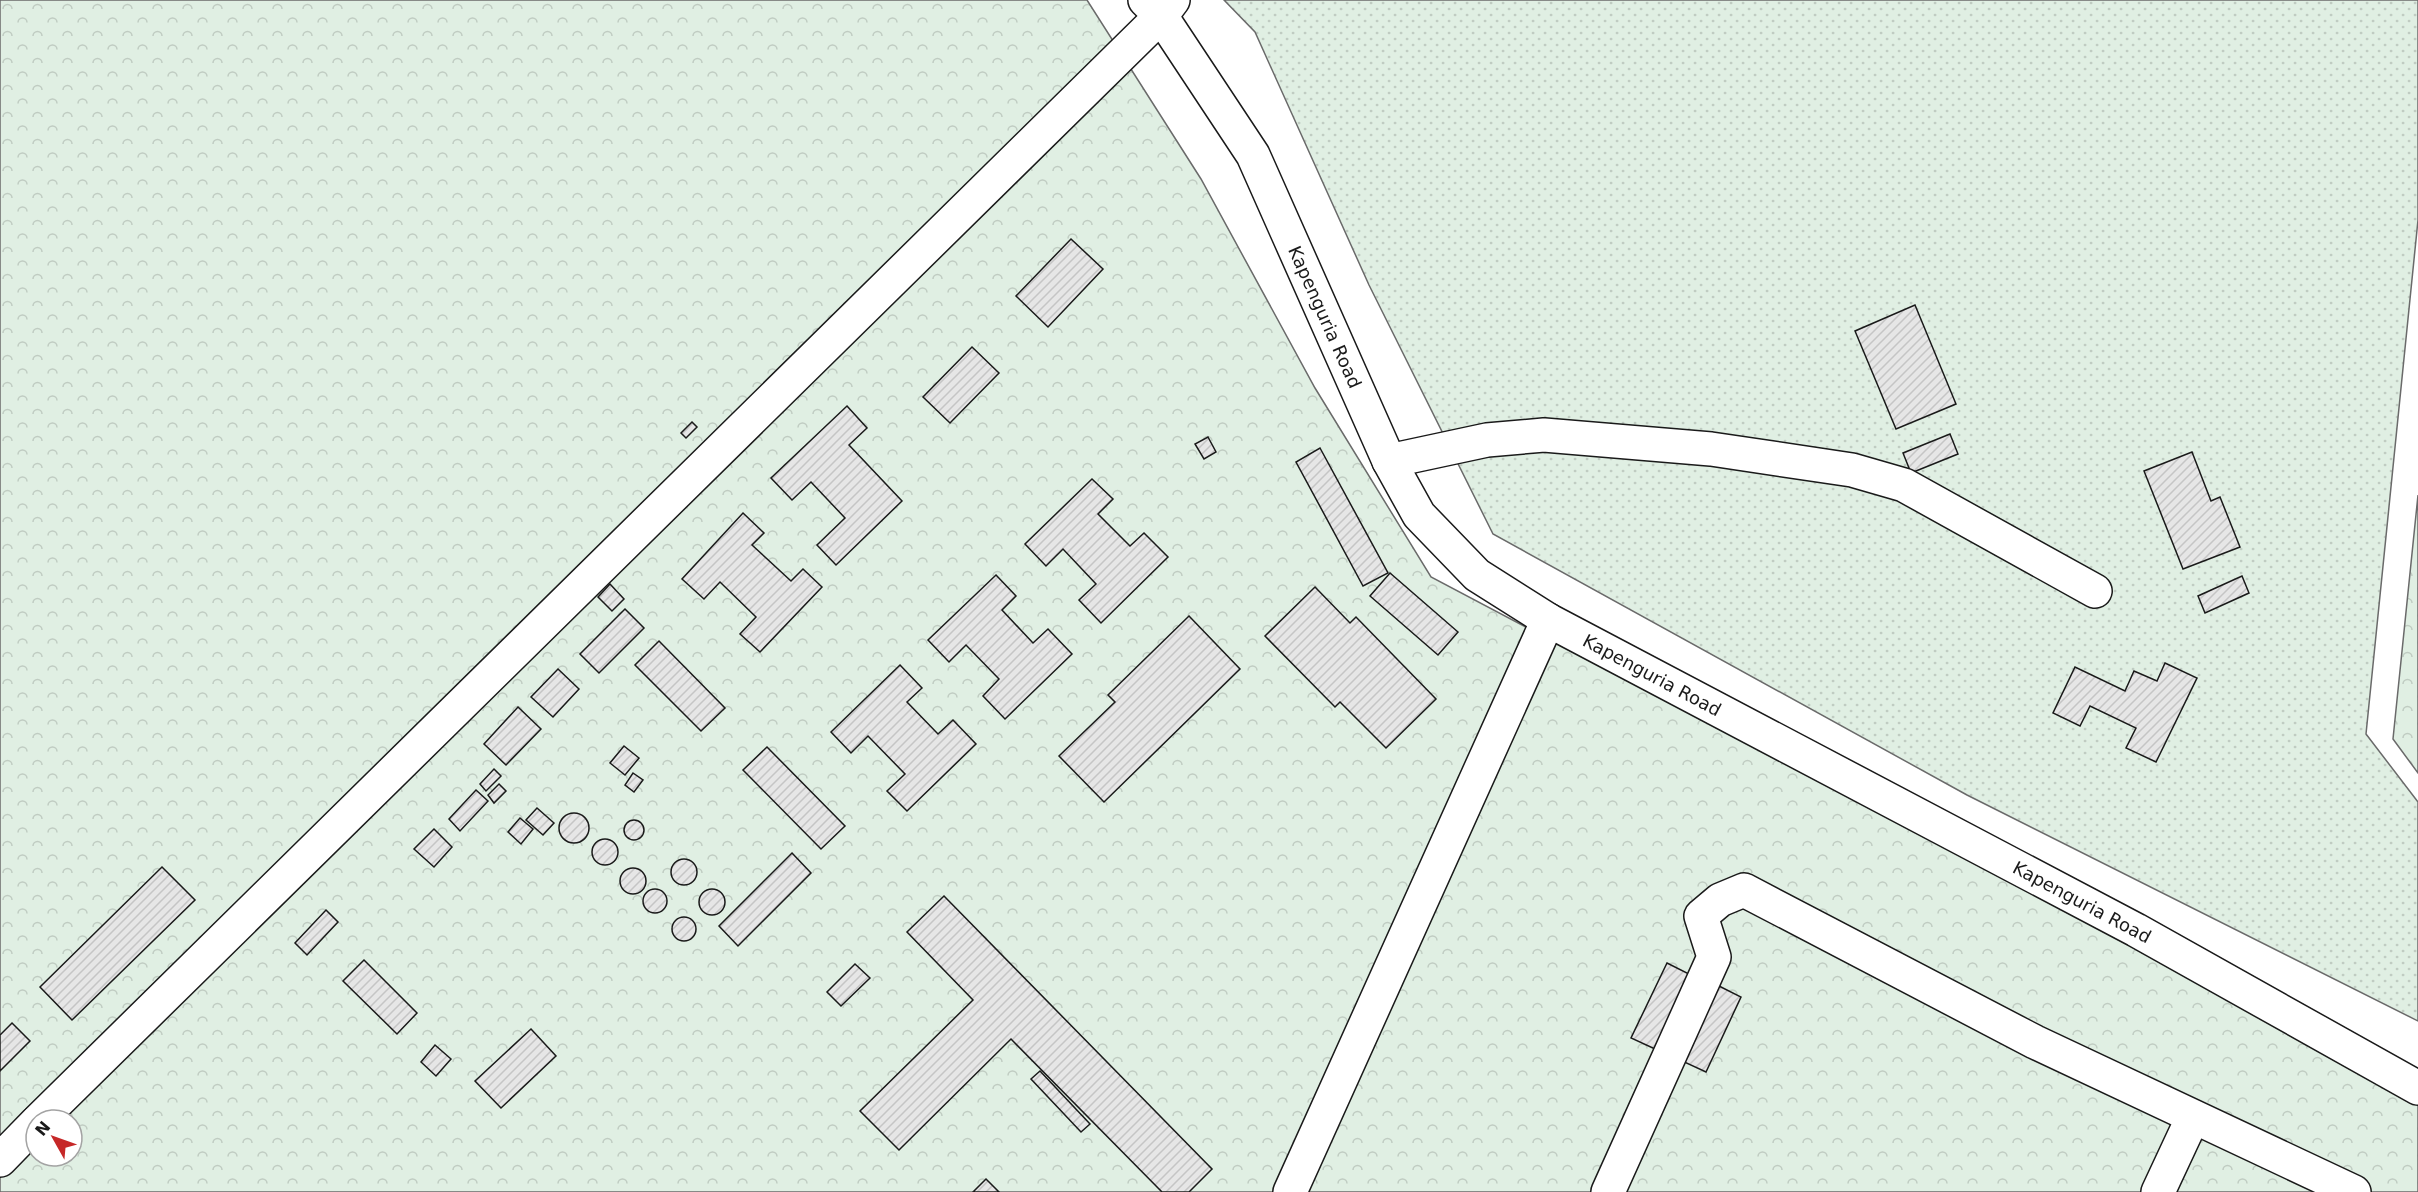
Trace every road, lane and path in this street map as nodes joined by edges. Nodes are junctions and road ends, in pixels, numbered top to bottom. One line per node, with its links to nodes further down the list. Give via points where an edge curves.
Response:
1 (1160, 5): 2 (street, Kapenguria Road, via 1253,154); 6 (street)
2 (1389, 461): 3 (street, via 1487,440 1544,435 1711,449 1852,470 1904,485); 4 (street, Kapenguria Road, via 1419,515 1477,575)
3 (2095, 591)
4 (1548, 620): 5 (street, Kapenguria Road, via 2136,930); 10 (street)
5 (2418, 1088)
6 (50, 1108)
7 (2193, 1117): 11 (street, via 2035,1042 1744,890 1720,900 1701,916 1714,957); 12 (street); 13 (street)
8 (24, 1135): 9 (street)
9 (0, 1160)
10 (1290, 1192)
11 (1608, 1192)
12 (2158, 1192)
13 (2354, 1192)

